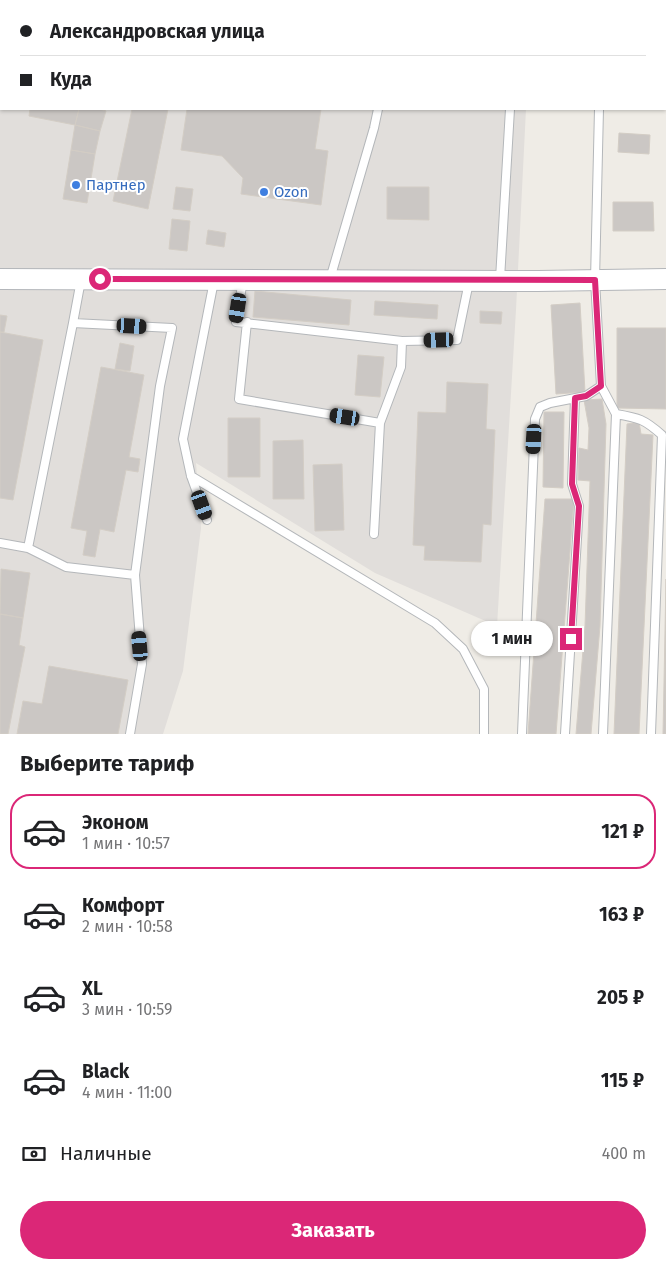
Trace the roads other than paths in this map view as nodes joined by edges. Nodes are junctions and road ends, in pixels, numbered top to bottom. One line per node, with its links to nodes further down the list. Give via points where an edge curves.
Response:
1 (378, 110): 8 (lane)
2 (510, 110): 11 (lane)
3 (599, 110): 12 (lane)
4 (215, 278): 5 (street); 7 (street); 20 (lane, via 184,440)
5 (243, 278): 8 (street); 13 (lane, via 236,322)
6 (0, 279): 7 (street)
7 (81, 279): 14 (lane)
8 (330, 279): 10 (street)
9 (666, 279): 12 (street)
10 (470, 280): 11 (street); 15 (lane, via 457,340)
11 (500, 280): 12 (street)
12 (595, 280): 16 (lane)
13 (247, 322): 15 (lane); 19 (lane, via 239,399)
14 (73, 323): 24 (lane); 25 (lane, via 172,328 160,386)
15 (402, 341): 19 (lane, via 401,367)
16 (601, 386): 17 (lane, via 586,396); 18 (lane)
17 (575, 398): 28 (lane, via 540,407 535,419); 29 (lane, via 572,484 579,506)
18 (616, 414): 30 (lane); 31 (lane, via 639,418 662,435)
19 (380, 423): 22 (lane)
20 (191, 476): 21 (lane); 27 (lane, via 435,622 463,649 484,689)
21 (207, 520)
22 (374, 534)
23 (0, 544): 24 (lane)
24 (28, 548): 25 (lane, via 66,567)
25 (135, 575): 26 (lane, via 142,664)
26 (130, 734)
27 (484, 734)
28 (522, 734)
29 (565, 734)
30 (603, 734)
31 (651, 734)

